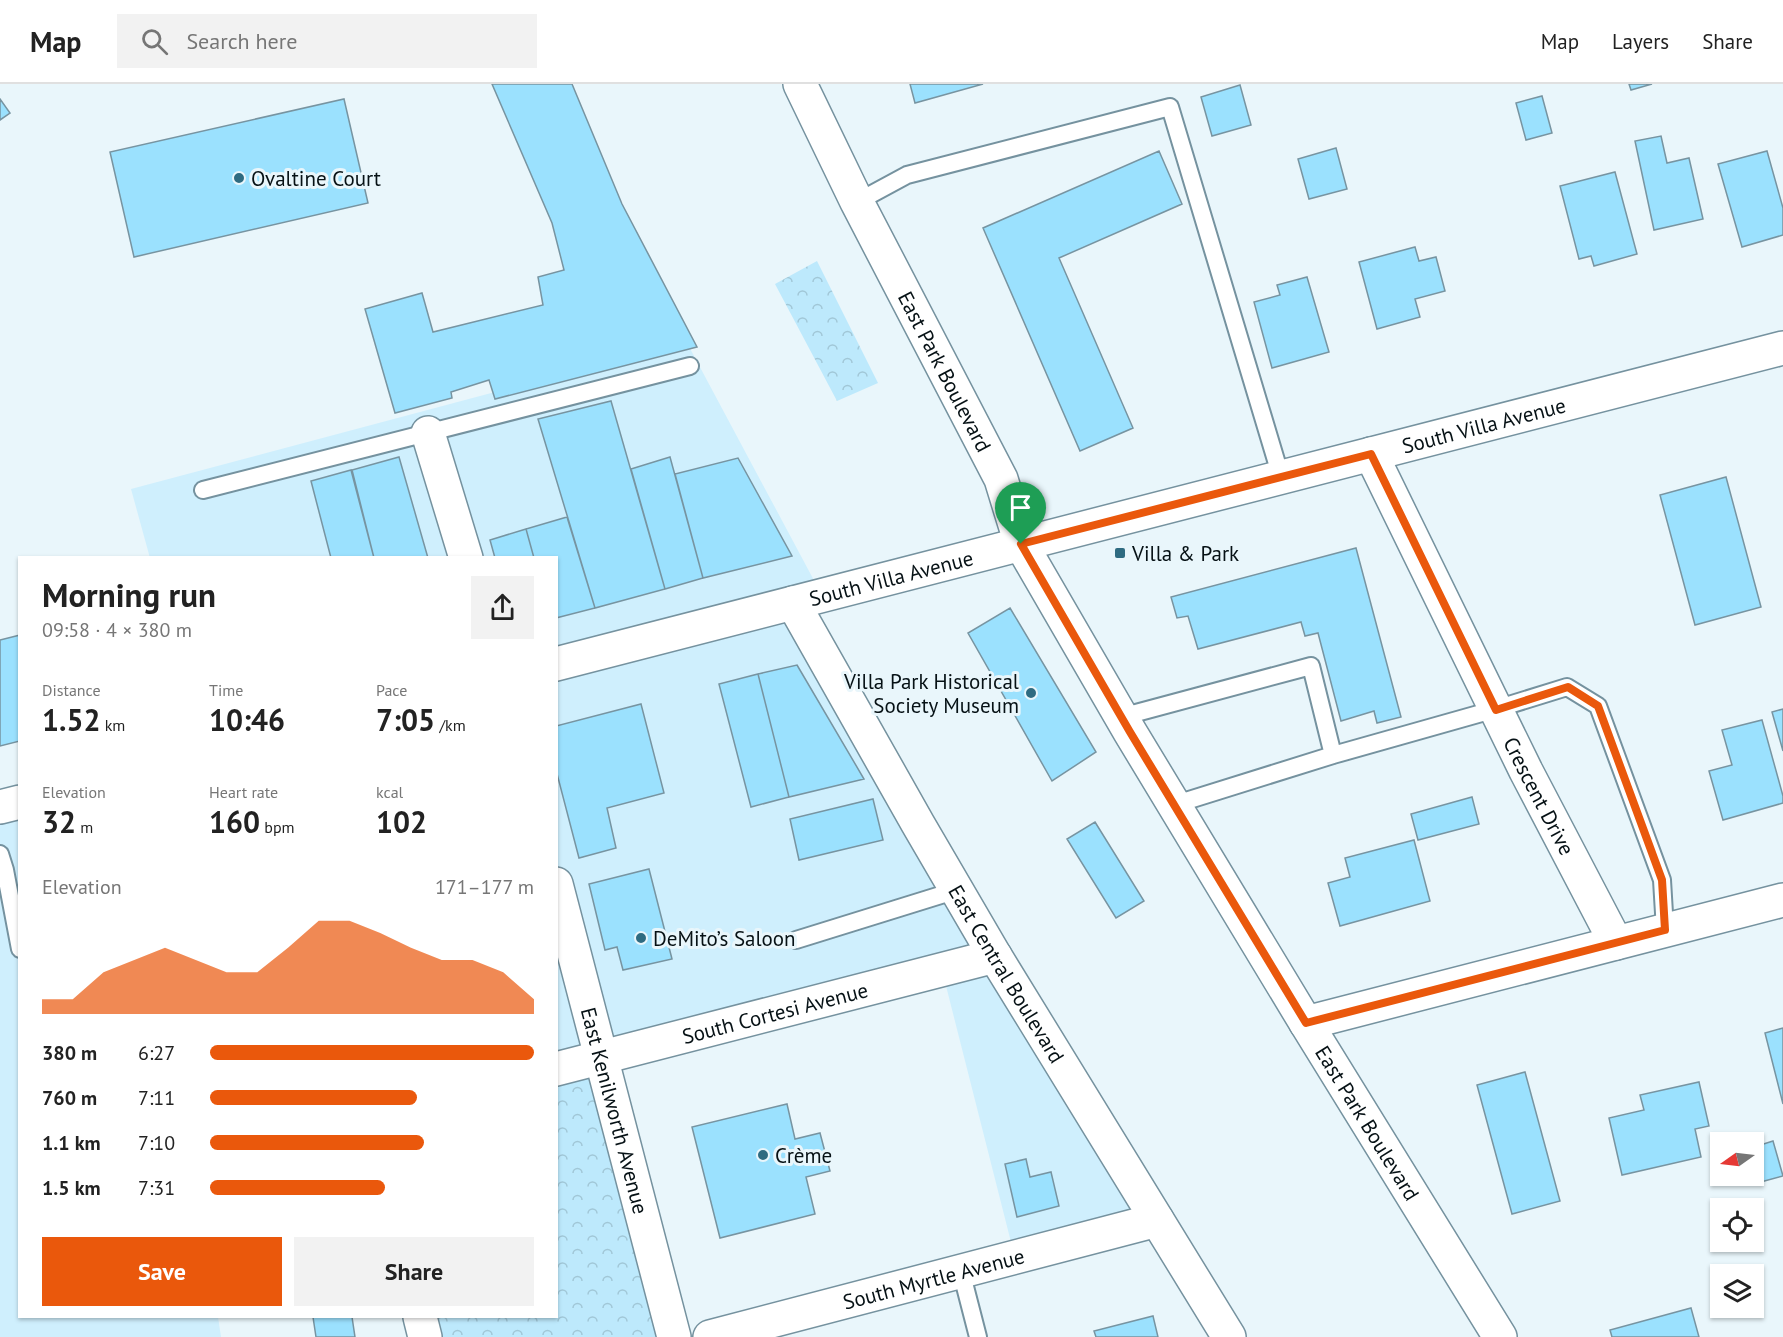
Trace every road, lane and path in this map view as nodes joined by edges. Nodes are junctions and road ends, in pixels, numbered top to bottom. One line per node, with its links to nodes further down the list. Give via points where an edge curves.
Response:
1 (800, 84): 2 (street, East Park Boulevard)
2 (857, 202): 7 (lane, via 907,175 1170,107); 9 (street, East Park Boulevard, via 1001,479)
3 (1783, 348): 6 (street, South Villa Avenue)
4 (690, 366): 5 (lane)
5 (428, 433): 8 (lane); 10 (street)
6 (1371, 454): 7 (street, South Villa Avenue); 13 (street, Crescent Drive)
7 (1281, 477): 9 (street, South Villa Avenue)
8 (203, 490)
9 (1021, 544): 11 (street, South Villa Avenue); 14 (street, East Park Boulevard)
10 (465, 556)
11 (792, 603): 12 (street, South Villa Avenue); 20 (street, East Central Boulevard)
12 (558, 663)
13 (1496, 710): 15 (lane); 23 (lane, via 1568,687 1598,706 1662,880); 26 (street, Crescent Drive)
14 (1121, 717): 15 (lane, via 1311,666); 17 (street, East Park Boulevard)
15 (1333, 755): 17 (lane)
16 (18, 802): 18 (street)
17 (1173, 805): 28 (street, East Park Boulevard)
18 (0, 807)
19 (0, 854): 24 (lane)
20 (957, 890): 25 (lane); 27 (street, East Central Boulevard)
21 (558, 892): 29 (street, East Kenilworth Avenue)
22 (1783, 900): 23 (street)
23 (1665, 930): 26 (street)
24 (18, 938)
25 (796, 940)
26 (1616, 943): 28 (street)
27 (995, 956): 29 (street, South Cortesi Avenue); 31 (street, East Central Boulevard)
28 (1306, 1023): 39 (street, East Park Boulevard)
29 (602, 1058): 30 (street, South Cortesi Avenue); 35 (street, East Kenilworth Avenue)
30 (558, 1069)
31 (1157, 1220): 32 (street, South Myrtle Avenue); 38 (street, East Central Boulevard)
32 (962, 1271): 36 (street, South Myrtle Avenue); 37 (lane)
33 (420, 1318): 34 (street)
34 (425, 1337)
35 (674, 1337)
36 (710, 1337)
37 (978, 1337)
38 (1229, 1337)
39 (1500, 1337)

